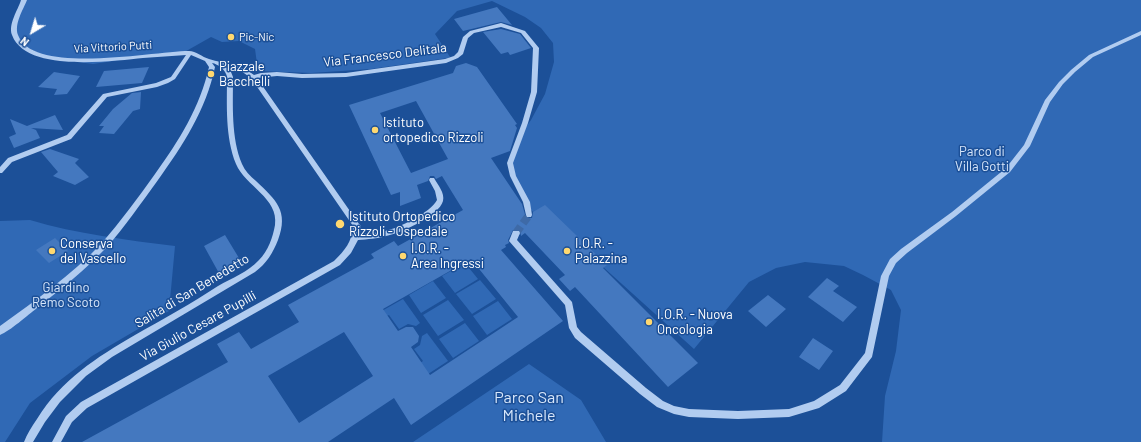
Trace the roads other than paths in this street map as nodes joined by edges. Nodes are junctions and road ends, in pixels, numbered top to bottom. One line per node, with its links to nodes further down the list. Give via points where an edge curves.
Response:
1 (24, 0): 3 (street, Via Vittorio Putti, via 14,29 16,36 31,51 43,56 80,60)
2 (1141, 33): 10 (street, via 1092,56 1073,72 1047,101 1027,146 1008,170 904,250 885,276 869,354 842,388 816,405 788,414 689,413 660,404 578,335 573,328 569,304 513,241)
3 (190, 53): 4 (street, Via Vittorio Putti); 7 (street, via 173,78 157,85 104,95 69,137 10,160)
4 (206, 60): 5 (street); 12 (street, via 212,67 204,97 182,139 142,198 90,259)
5 (219, 63): 6 (street, via 238,67); 13 (street, Salita di San Benedetto, via 230,77 230,117 239,164 249,179 268,197 279,218 272,246 261,263 94,364 59,396 43,416)
6 (253, 77): 9 (street, Via Francesco Delitala, via 277,74 346,75 446,61 461,53 466,37 472,32 501,25 523,32 536,48 534,92 510,169 529,208); 11 (street, via 357,226)
7 (0, 171)
8 (432, 180): 11 (street, via 440,198 440,203 434,209 387,234)
9 (529, 215)
10 (516, 232)
11 (357, 236): 14 (street, Via Giulio Cesare Pupilli, via 351,250 337,264 84,405 69,419)
12 (0, 330)
13 (28, 442)
14 (56, 442)

